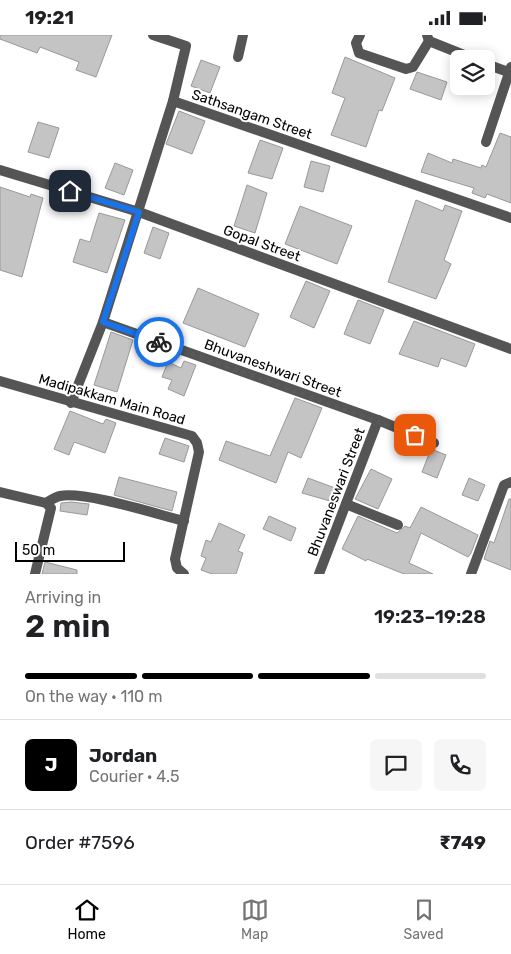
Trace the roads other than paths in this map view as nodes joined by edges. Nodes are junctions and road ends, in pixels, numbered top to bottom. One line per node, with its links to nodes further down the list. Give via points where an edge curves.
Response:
1 (153, 35): 9 (street, via 186,46)
2 (244, 35): 6 (street)
3 (360, 35): 4 (street, via 356,43 360,53 406,69 413,67)
4 (428, 38): 5 (street)
5 (454, 50)
6 (238, 57)
7 (495, 67): 8 (street)
8 (510, 71): 10 (street)
9 (173, 101): 12 (street, Sathsangam Street); 13 (street, Sathsangam Street)
10 (486, 142)
11 (0, 170): 12 (street, Gopal Street)
12 (139, 212): 14 (street, Sathsangam Street); 15 (street, Gopal Street)
13 (511, 218)
14 (103, 322): 17 (street, Sathsangam Street); 18 (street, Bhuvaneshwari Street)
15 (511, 349)
16 (0, 381): 17 (street, Madipakkam Main Road)
17 (70, 403): 24 (street, Madipakkam Main Road, via 192,436 199,447)
18 (378, 420): 19 (street, Bhuvaneshwari Street); 23 (street, Bhuvaneswari Street)
19 (434, 443)
20 (508, 483): 29 (street)
21 (0, 492): 22 (street)
22 (46, 503): 24 (street, via 58,496 70,495); 26 (street, via 51,508 50,515)
23 (346, 503): 25 (street); 28 (street, Bhuvaneswari Street)
24 (184, 521): 27 (street, Madipakkam Main Road, via 176,559 177,568)
25 (398, 525)
26 (35, 574)
27 (184, 574)
28 (320, 574)
29 (471, 574)

